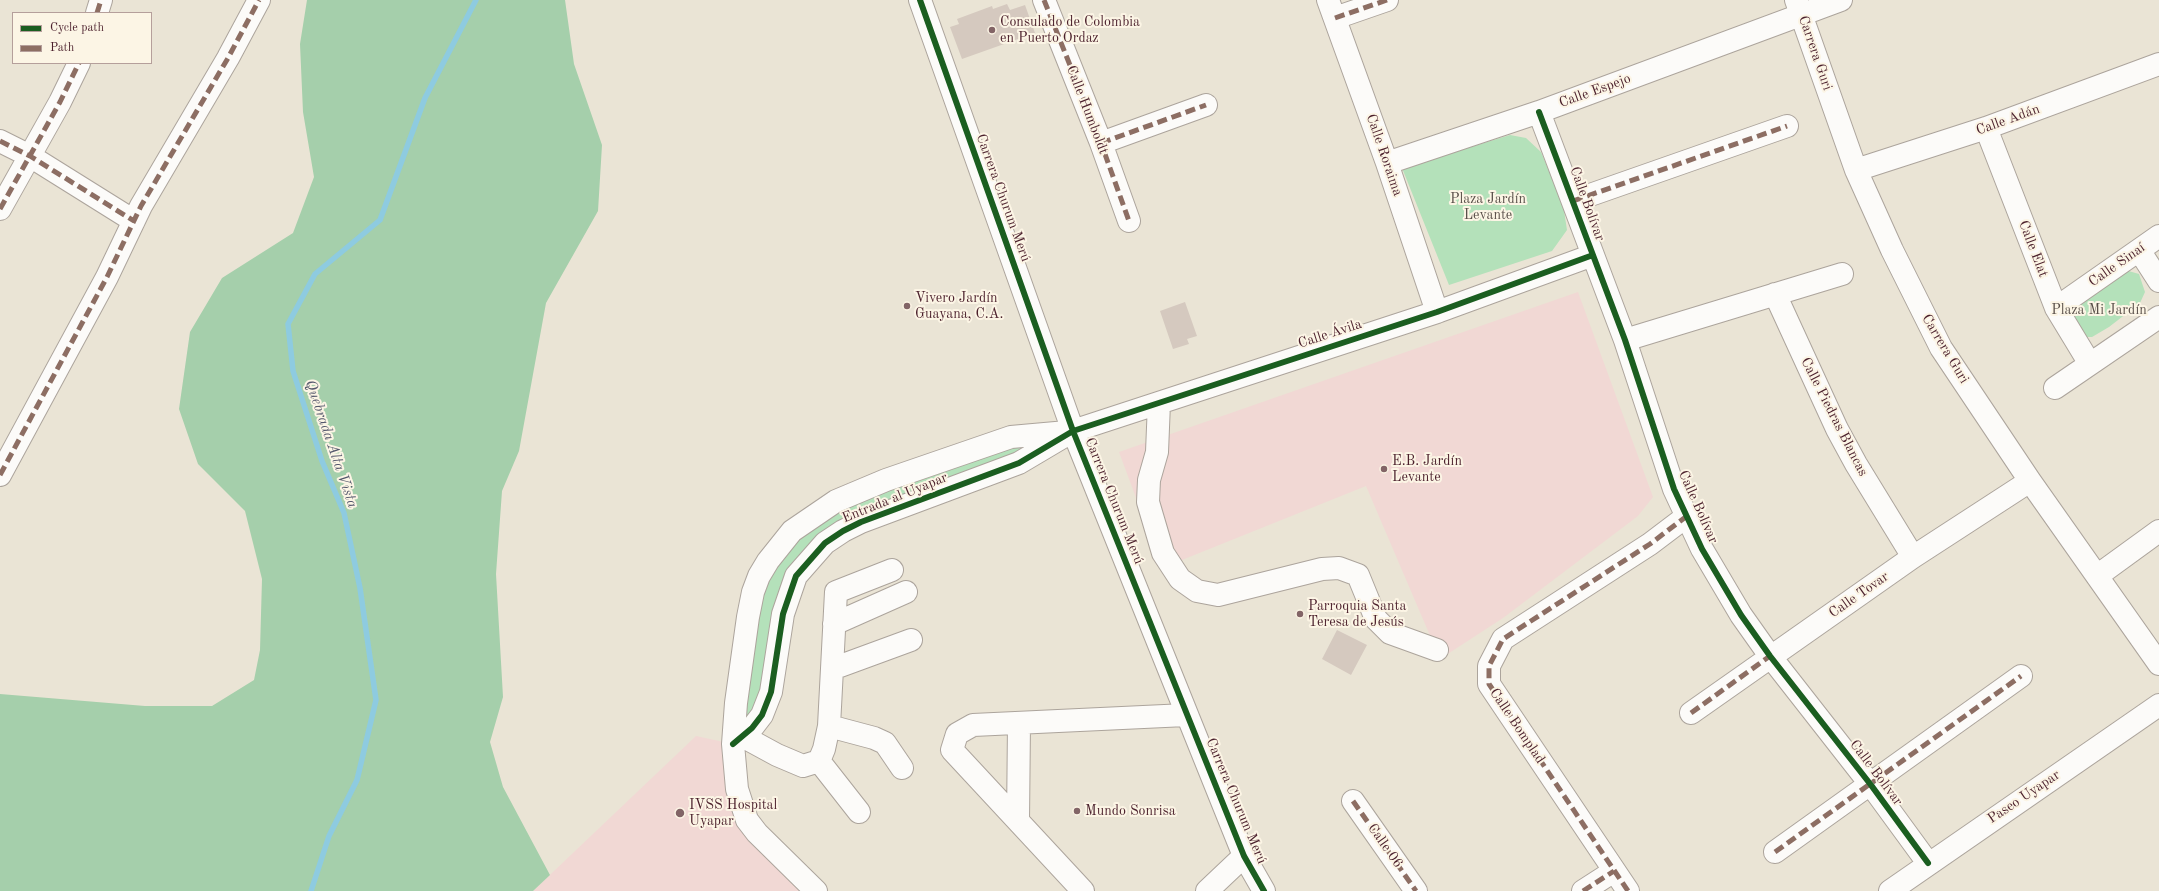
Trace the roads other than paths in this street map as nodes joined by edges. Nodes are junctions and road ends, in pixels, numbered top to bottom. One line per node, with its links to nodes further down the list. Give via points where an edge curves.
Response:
1 (101, 0): 9 (street)
2 (259, 0): 23 (street)
3 (1044, 0): 17 (street, Calle Humboldt)
4 (1387, 0): 8 (street)
5 (1841, 0): 7 (street, Calle Espejo)
6 (922, 1): 38 (street, Carrera Churum Merú)
7 (1799, 7): 13 (street, Calle Espejo); 20 (street, Carrera Guri)
8 (1331, 9): 19 (street, Calle Roraima)
9 (97, 12)
10 (79, 64): 18 (street)
11 (2159, 64): 15 (street, Calle Adán)
12 (1206, 105): 17 (street)
13 (1539, 112): 19 (street, Calle Espejo); 21 (street, Calle Bolívar)
14 (1787, 126): 21 (street)
15 (1986, 128): 20 (street, Calle Adán); 31 (street, Calle Elat)
16 (0, 140): 18 (street)
17 (1101, 143): 24 (street, Calle Humboldt)
18 (30, 156): 22 (street); 23 (street)
19 (1387, 163): 32 (street, Calle Roraima)
20 (1856, 170): 40 (street, Carrera Guri, via 1941,348)
21 (1573, 200): 27 (street, Calle Bolívar)
22 (0, 209)
23 (134, 221): 39 (street, via 107,277)
24 (1129, 221)
25 (2159, 236): 26 (street, Calle Sinaí)
26 (2139, 250): 29 (street); 31 (street, Calle Sinaí)
27 (1593, 255): 32 (street, Calle Ávila); 34 (street, Calle Bolívar)
28 (1842, 274): 30 (street)
29 (2159, 281)
30 (1775, 294): 34 (street); 43 (street, Calle Piedras Blancas, via 1837,429)
31 (2056, 308): 35 (street, Calle Elat)
32 (1438, 312): 37 (street, Calle Ávila)
33 (2159, 318): 35 (street)
34 (1625, 340): 41 (street, Calle Bolívar, via 1674,489)
35 (2090, 364): 36 (street)
36 (2055, 388)
37 (1159, 403): 38 (street, Calle Ávila); 49 (street, via 1157,452 1149,480 1148,502 1163,553 1180,579 1197,591 1218,595 1322,569 1339,568 1358,575 1376,619 1390,632)
38 (1073, 431): 56 (street, Carrera Churum Merú); 59 (street, Entrada al Uyapar, via 1018,463 861,522 825,543 796,576 783,614 771,692 762,715 752,728); 59 (street, Entrada al Uyapar, via 1011,437 886,480 836,500 792,530 768,560 753,592 736,703)
39 (0, 475)
40 (2030, 481): 43 (street, Calle Tovar); 45 (street, Carrera Guri)
41 (1687, 516): 50 (street, Calle Bolívar, via 1702,548 1741,614); 69 (street, Calle Bomplad, via 1650,544 1503,639 1489,666 1489,684)
42 (2159, 531): 45 (street)
43 (1913, 557): 50 (street, Calle Tovar)
44 (892, 570): 47 (street, via 837,590)
45 (2097, 576): 51 (street, Carrera Guri)
46 (906, 592): 47 (street)
47 (834, 624): 52 (street)
48 (911, 640): 52 (street)
49 (1438, 650)
50 (1770, 656): 55 (street, Calle Tovar); 62 (street, Calle Bolívar)
51 (2159, 664)
52 (832, 669): 58 (street)
53 (2021, 676): 62 (street)
54 (2159, 705): 68 (street, Paseo Uyapar)
55 (1692, 713)
56 (1186, 715): 57 (street); 67 (street, Carrera Churum Merú)
57 (1019, 723): 65 (street); 65 (street, via 973,725 957,734 952,750)
58 (829, 726): 60 (street); 61 (street, via 885,743)
59 (737, 740): 60 (street, via 803,766); 70 (street, via 737,789 748,820 757,833)
60 (819, 761): 64 (street)
61 (902, 768)
62 (1871, 785): 66 (street); 68 (street, Calle Bolívar)
63 (1353, 801): 74 (street, Calle 06)
64 (859, 812)
65 (1018, 821): 71 (street)
66 (1776, 852)
67 (1244, 856): 72 (street); 73 (street, Carrera Churum Merú)
68 (1928, 863): 77 (street, Paseo Uyapar)
69 (1614, 871): 75 (street); 76 (street, Calle Bomplad)
70 (816, 891)
71 (1083, 891)
72 (1207, 891)
73 (1264, 891)
74 (1416, 891)
75 (1583, 891)
76 (1628, 891)
77 (1890, 891)

